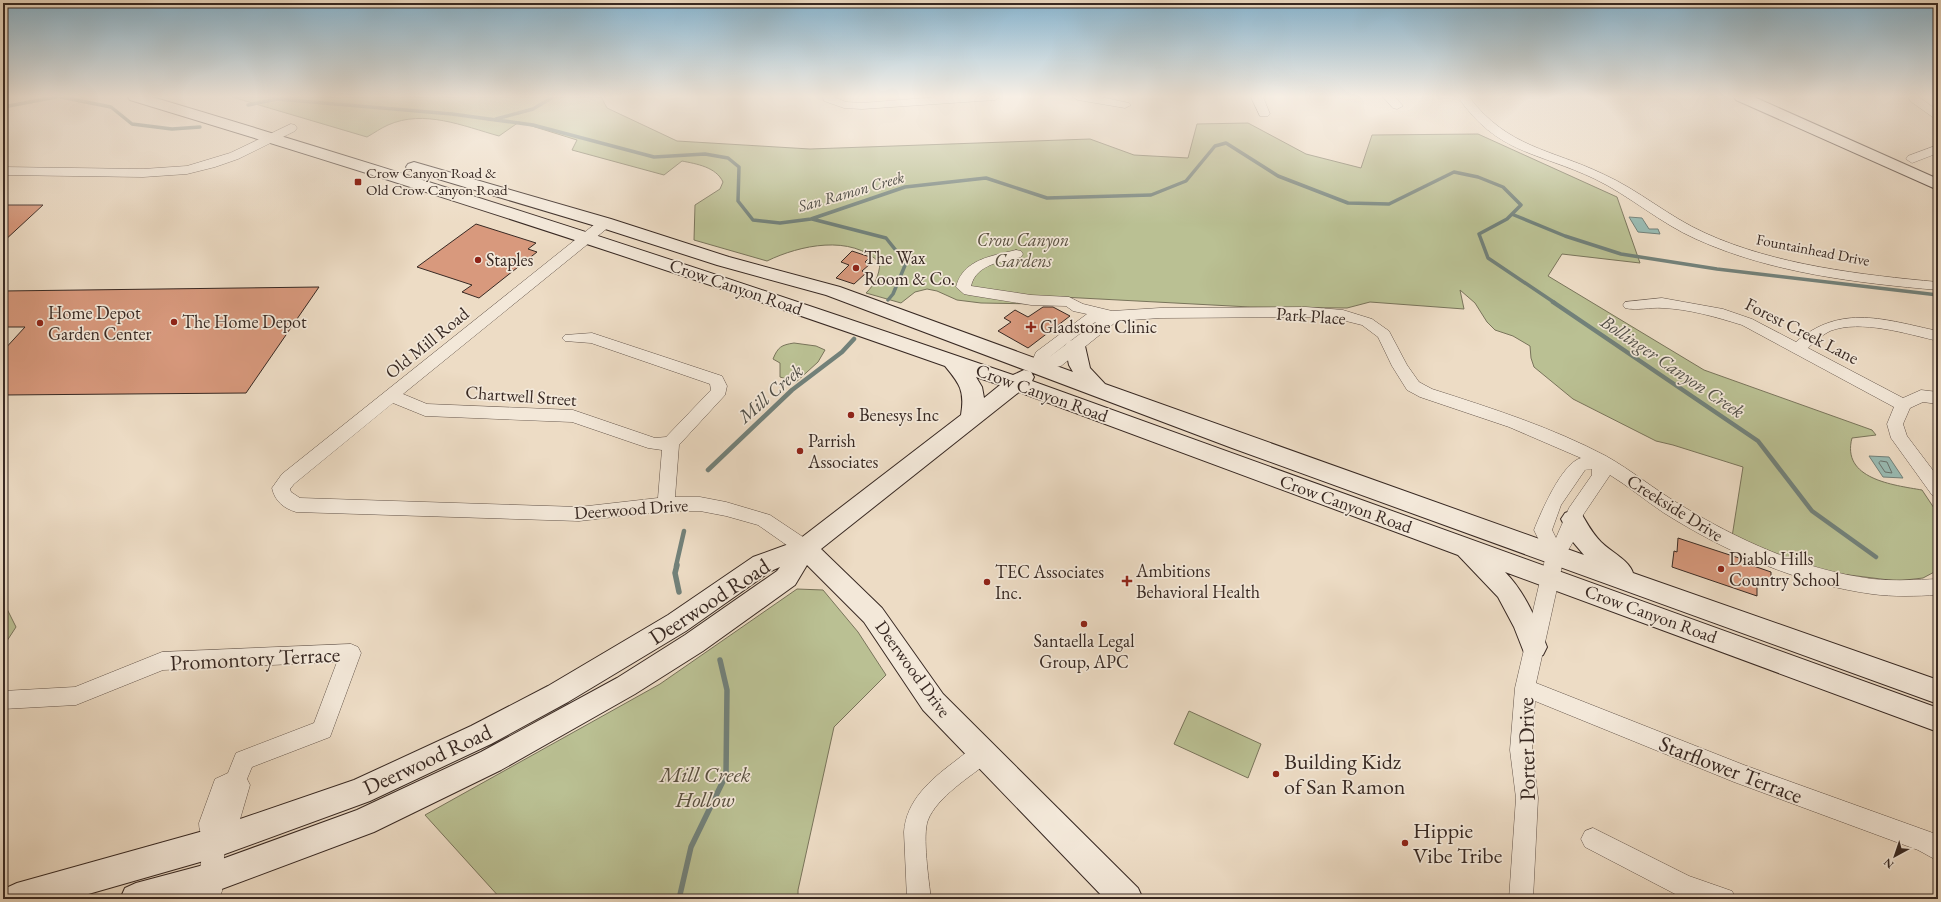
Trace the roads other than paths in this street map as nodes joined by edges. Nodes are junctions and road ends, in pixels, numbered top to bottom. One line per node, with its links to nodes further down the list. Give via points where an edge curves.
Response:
1 (270, 139): 9 (street, via 228,159 198,168 175,171)
2 (275, 139): 13 (main road, Crow Canyon Road)
3 (328, 139): 12 (main road, Crow Canyon Road)
4 (1508, 139): 15 (street, Fountainhead Drive, via 1540,155 1608,181 1676,224 1725,247 1765,260 1799,267)
5 (1835, 139): 11 (main road)
6 (1866, 139): 8 (main road)
7 (1938, 149): 8 (street)
8 (1912, 159): 10 (main road)
9 (3, 171)
10 (1938, 171)
11 (1938, 185)
12 (605, 223): 13 (street, Old Mill Road); 23 (main road, Crow Canyon Road, via 833,291)
13 (587, 237): 22 (main road, Crow Canyon Road); 26 (street, Old Mill Road)
14 (1016, 254): 17 (street, via 978,266 966,276 963,287 968,291 999,296 1069,302 1078,308)
15 (1938, 286)
16 (1630, 305): 21 (street, Forest Creek Lane, via 1662,303 1718,312 1747,322)
17 (1115, 315): 20 (street); 23 (street, Park Place, via 1091,318 1041,356); 31 (street, Park Place, via 1306,312 1343,315 1367,322 1384,334 1413,386 1557,438)
18 (1938, 336): 21 (street, via 1860,322 1841,323 1825,328)
19 (570, 338): 30 (street, via 592,338 716,380 719,391)
20 (1075, 346): 23 (street, via 1055,362); 25 (main road, via 1080,371)
21 (1798, 348): 28 (street, Forest Creek Lane)
22 (953, 362): 24 (main road, Crow Canyon Road); 29 (main road, via 965,375 972,390 975,400)
23 (1038, 366): 24 (main road, Deerwood Road); 25 (main road, Crow Canyon Road)
24 (1015, 384): 29 (main road, Deerwood Road); 36 (main road, Crow Canyon Road)
25 (1097, 388): 38 (main road, Crow Canyon Road)
26 (392, 396): 30 (street, Chartwell Street, via 425,410 573,416 654,444); 33 (street, Old Mill Road, via 288,479 281,488)
27 (1938, 398): 28 (street, via 1921,396)
28 (1903, 405): 32 (street, via 1894,424 1899,438)
29 (971, 418): 37 (main road, Deerwood Road)
30 (671, 443): 34 (street)
31 (1601, 461): 35 (street, via 1601,476); 38 (street, via 1579,464 1553,503 1543,530); 40 (street, Creekside Drive, via 1680,514 1728,541 1792,568 1851,583 1906,588)
32 (1938, 490)
33 (283, 496): 34 (street, Deerwood Drive, via 296,505 579,514)
34 (666, 504): 37 (street, Deerwood Drive, via 700,504 764,520)
35 (1573, 519): 38 (street, via 1567,538); 39 (main road, via 1577,530 1601,558)
36 (1464, 546): 38 (main road, Crow Canyon Road); 41 (main road, via 1507,590)
37 (805, 548): 46 (main road, Deerwood Drive, via 873,615 933,702); 47 (main road, Deerwood Road, via 762,564 677,623 611,664 481,735 360,791); 50 (main road, Deerwood Road, via 786,578 694,643 570,718 491,761)
38 (1552, 566): 39 (main road, Crow Canyon Road); 41 (street, Porter Drive); 45 (main road, Crow Canyon Road)
39 (1638, 584): 43 (main road, Crow Canyon Road)
40 (1938, 586)
41 (1534, 647): 42 (street, Porter Drive)
42 (1525, 688): 49 (street, Starflower Terrace, via 1742,776 1918,839); 56 (street, Porter Drive, via 1521,750 1527,798)
43 (1938, 692)
44 (3, 700): 47 (street, Promontory Terrace, via 76,696 162,661 351,653 322,730 244,760 236,780 240,785 228,825)
45 (1938, 720)
46 (982, 754): 54 (street, via 932,794 916,818); 55 (main road, Deerwood Drive)
47 (214, 839): 50 (street); 52 (main road, Deerwood Road)
48 (1593, 839): 51 (street)
49 (1938, 850)
50 (211, 892): 53 (main road, Deerwood Road)
51 (1684, 893): 57 (street)
52 (16, 899)
53 (136, 899)
54 (919, 899)
55 (1128, 899)
56 (1521, 899)
57 (1724, 899)

